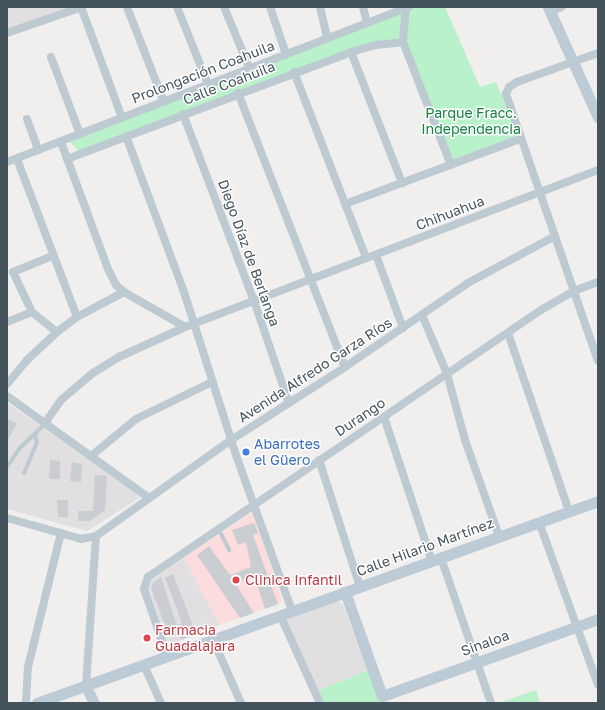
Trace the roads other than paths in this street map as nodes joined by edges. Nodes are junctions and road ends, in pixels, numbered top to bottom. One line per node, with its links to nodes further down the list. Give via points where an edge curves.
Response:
1 (81, 7): 12 (street); 27 (street)
2 (127, 7): 24 (street)
3 (177, 7): 22 (street)
4 (224, 7): 20 (street)
5 (270, 7): 17 (street)
6 (320, 7): 13 (street)
7 (363, 7): 11 (street)
8 (407, 7): 11 (street, Prolongación Coahuila); 14 (street)
9 (562, 7): 10 (street)
10 (549, 9): 19 (street)
11 (367, 23): 13 (street, Prolongación Coahuila)
12 (7, 33)
13 (327, 38): 17 (street, Prolongación Coahuila)
14 (403, 42): 15 (street, Calle Coahuila, via 376,45); 36 (street)
15 (351, 52): 21 (street, Calle Coahuila); 38 (street)
16 (598, 53): 19 (street)
17 (286, 54): 20 (street, Prolongación Coahuila)
18 (51, 57): 29 (street)
19 (573, 62): 26 (street); 31 (street, via 517,82 507,90 509,109)
20 (249, 67): 22 (street, Prolongación Coahuila)
21 (294, 72): 23 (street, Calle Coahuila); 40 (street)
22 (208, 84): 24 (street, Prolongación Coahuila)
23 (238, 93): 25 (street, Calle Coahuila); 45 (street)
24 (164, 102): 27 (street, Prolongación Coahuila)
25 (183, 114): 30 (street, Calle Coahuila); 49 (street, Diego Díaz de Berlanga)
26 (598, 117)
27 (122, 118): 29 (street, Prolongación Coahuila)
28 (27, 119): 33 (street)
29 (80, 134): 32 (street, Prolongación Coahuila)
30 (126, 136): 34 (street, Calle Coahuila); 54 (street, via 184,292)
31 (520, 139): 36 (street); 39 (street)
32 (60, 142): 33 (street, Prolongación Coahuila); 34 (street)
33 (38, 150): 35 (street, Prolongación Coahuila)
34 (67, 158): 48 (street, via 108,269 116,285)
35 (10, 160): 43 (street)
36 (451, 165): 38 (street)
37 (598, 170): 39 (street, Chihuahua)
38 (402, 184): 40 (street)
39 (540, 192): 41 (street); 42 (street, Chihuahua)
40 (345, 204): 44 (street)
41 (555, 236): 47 (street); 51 (street, Avenida Alfredo Garza Ríos, via 487,271)
42 (376, 255): 44 (street, Chihuahua); 55 (street)
43 (52, 256): 50 (street, via 13,272); 52 (street)
44 (366, 258): 45 (street, Chihuahua)
45 (311, 279): 49 (street, Chihuahua); 59 (street)
46 (598, 282): 47 (street, Durango)
47 (574, 291): 57 (street, Durango); 58 (street)
48 (124, 292): 52 (street); 54 (street)
49 (254, 301): 54 (street, Chihuahua); 64 (street, Diego Díaz de Berlanga)
50 (32, 312): 53 (street); 56 (street)
51 (422, 315): 55 (street, Avenida Alfredo Garza Ríos); 60 (street)
52 (77, 317): 56 (street)
53 (7, 322)
54 (189, 326): 61 (street); 66 (street, Chihuahua, via 119,357 93,373 61,400)
55 (403, 328): 59 (street, Avenida Alfredo Garza Ríos)
56 (57, 332): 62 (street, via 27,360)
57 (508, 332): 60 (street, Durango); 76 (street)
58 (598, 361)
59 (345, 367): 64 (street, Avenida Alfredo Garza Ríos)
60 (446, 374): 65 (street, Durango); 82 (street, via 465,440)
61 (212, 382): 68 (street); 69 (street, via 136,419)
62 (7, 384)
63 (7, 396): 66 (street)
64 (289, 403): 68 (street, Avenida Alfredo Garza Ríos)
65 (384, 417): 70 (street, Durango); 84 (street)
66 (45, 423): 67 (lane); 69 (street)
67 (35, 435): 71 (lane, via 20,448); 72 (lane, via 37,443)
68 (231, 440): 73 (street, Avenida Alfredo Garza Ríos); 75 (street)
69 (91, 456): 73 (street)
70 (319, 460): 75 (street, Durango); 85 (street)
71 (7, 467)
72 (24, 473)
73 (149, 498): 81 (street, Avenida Alfredo Garza Ríos)
74 (598, 501): 76 (street, Calle Hilario Martínez)
75 (254, 503): 79 (street, Durango); 87 (street)
76 (569, 511): 78 (street, Calle Hilario Martínez)
77 (7, 518): 80 (street)
78 (538, 522): 82 (street, Calle Hilario Martínez); 90 (street)
79 (218, 528): 83 (lane); 92 (street, Durango, via 152,573 144,584)
80 (61, 533): 81 (street, via 86,539); 98 (street, via 28,667)
81 (96, 536): 96 (street)
82 (499, 536): 84 (street, Calle Hilario Martínez)
83 (229, 550)
84 (437, 559): 85 (street, Calle Hilario Martínez); 93 (street)
85 (360, 587): 86 (street, Calle Hilario Martínez)
86 (345, 592): 87 (street, Calle Hilario Martínez); 97 (street)
87 (292, 611): 88 (street, Calle Hilario Martínez)
88 (280, 615): 91 (street, Calle Hilario Martínez); 103 (street)
89 (598, 619): 90 (street, Sinaloa)
90 (577, 626): 93 (street, Sinaloa); 95 (street)
91 (213, 640): 92 (street, Calle Hilario Martínez); 102 (street)
92 (168, 656): 94 (street, Calle Hilario Martínez)
93 (477, 662): 97 (street, Sinaloa); 104 (street)
94 (144, 664): 96 (street, Calle Hilario Martínez); 101 (street)
95 (598, 685)
96 (86, 686): 99 (street, Calle Hilario Martínez); 100 (street)
97 (383, 700)
98 (26, 703)
99 (37, 703)
100 (94, 703)
101 (161, 703)
102 (240, 703)
103 (320, 703)
104 (491, 703)

